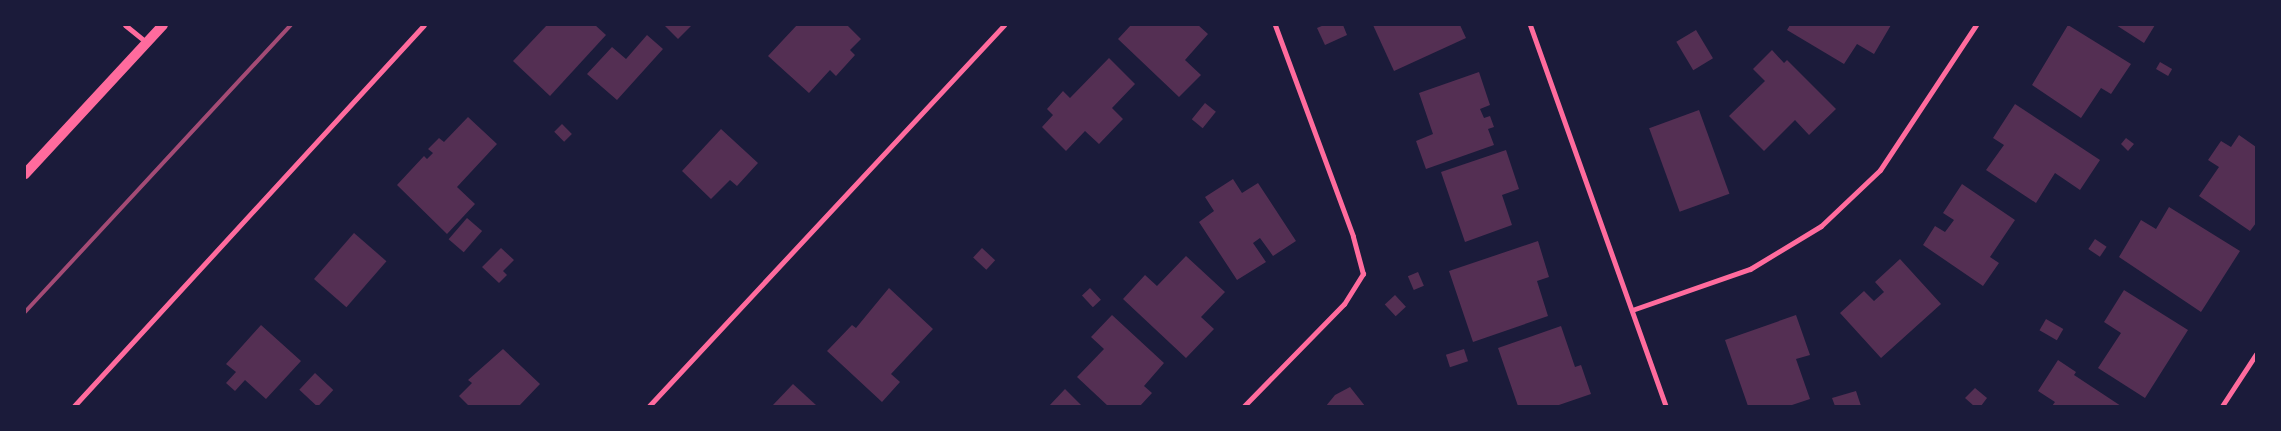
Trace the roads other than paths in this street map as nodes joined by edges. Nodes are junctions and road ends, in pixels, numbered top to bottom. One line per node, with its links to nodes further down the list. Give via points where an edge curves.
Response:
1 (125, 25): 8 (street)
2 (163, 25): 8 (main road)
3 (424, 25): 12 (street)
4 (1004, 25): 13 (street)
5 (1275, 25): 14 (street, via 1353,236 1363,274 1344,304)
6 (1530, 25): 10 (street)
7 (1976, 25): 10 (street, via 1880,170 1821,226 1750,269)
8 (147, 43): 9 (main road)
9 (25, 174)
10 (1632, 310): 15 (street)
11 (2256, 354): 16 (street)
12 (74, 406)
13 (649, 406)
14 (1244, 406)
15 (1666, 406)
16 (2222, 406)

